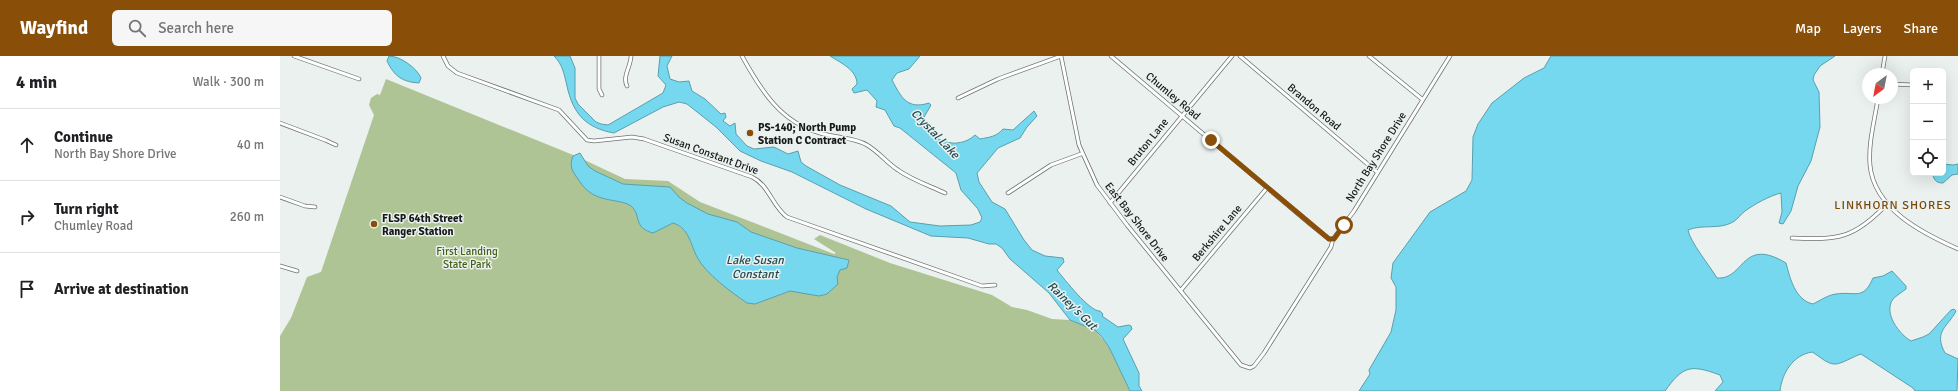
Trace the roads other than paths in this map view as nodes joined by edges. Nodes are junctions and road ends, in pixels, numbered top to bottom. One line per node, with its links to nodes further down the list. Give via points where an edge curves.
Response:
1 (294, 56): 14 (street)
2 (444, 56): 39 (street, Susan Constant Drive, via 448,66 457,73 559,110 588,140 644,139 752,177 760,182 787,217 982,286)
3 (599, 56): 18 (street, via 599,89)
4 (631, 56): 17 (street, via 625,79)
5 (742, 56): 28 (street, via 764,94 790,118 814,132 867,145 900,171)
6 (1060, 56): 19 (street, via 998,79); 25 (street, East Bay Shore Drive)
7 (1111, 56): 22 (street, Chumley Road)
8 (1232, 56): 22 (street, Bruton Lane)
9 (1240, 56): 26 (street, Brandon Road)
10 (1369, 56): 20 (street)
11 (1450, 56): 20 (street, North Bay Shore Drive)
12 (1884, 56): 13 (street)
13 (1883, 68)
14 (359, 78)
15 (1898, 84): 16 (street)
16 (1910, 85)
17 (627, 86)
18 (602, 95)
19 (958, 98)
20 (1422, 99): 26 (street, North Bay Shore Drive)
21 (1877, 104): 32 (street, via 1870,163 1874,183)
22 (1182, 115): 27 (street, Chumley Road); 31 (street, Bruton Lane)
23 (280, 123): 24 (street)
24 (336, 145)
25 (1081, 154): 29 (street, via 1051,165); 31 (street, East Bay Shore Drive, via 1097,185)
26 (1377, 172): 35 (street, North Bay Shore Drive)
27 (1267, 188): 35 (street, Chumley Road, via 1329,239); 40 (street, Berkshire Lane)
28 (945, 193)
29 (1008, 193)
30 (280, 197): 33 (street)
31 (1110, 203): 40 (street, East Bay Shore Drive)
32 (1888, 204): 34 (street, via 1847,236 1825,239); 36 (street, via 1913,225)
33 (315, 207)
34 (1792, 238)
35 (1333, 239): 41 (street, North Bay Shore Drive, via 1331,247)
36 (1958, 249)
37 (280, 266): 38 (street)
38 (297, 271)
39 (995, 285)
40 (1181, 290): 41 (street, East Bay Shore Drive, via 1241,365)
41 (1252, 368)

